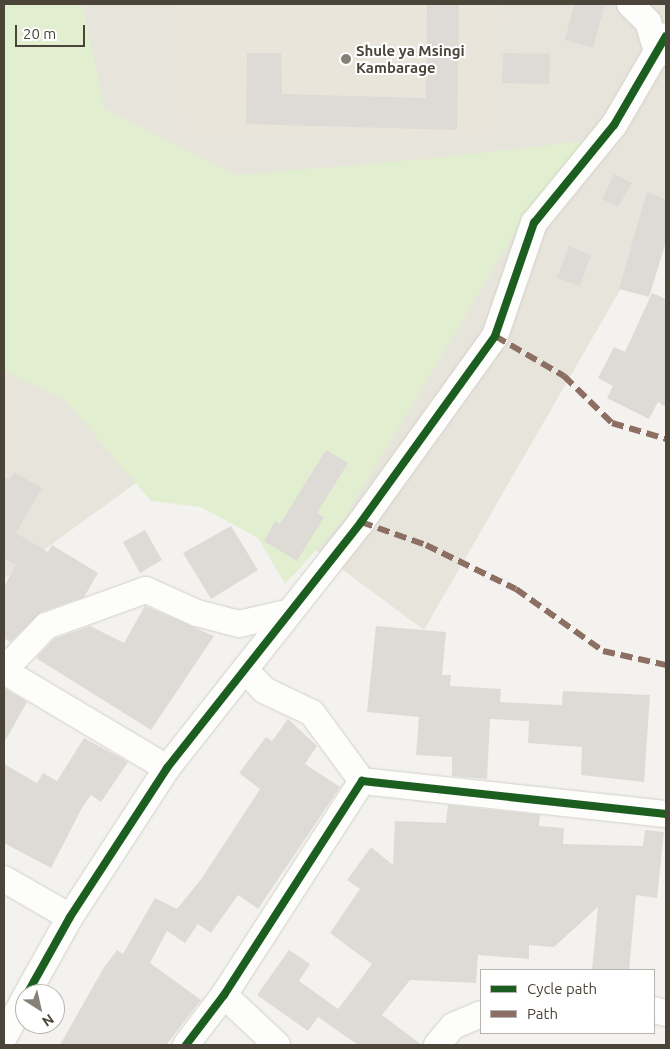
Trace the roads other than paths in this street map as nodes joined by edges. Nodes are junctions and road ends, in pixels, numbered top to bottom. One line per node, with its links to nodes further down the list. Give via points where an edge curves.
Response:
1 (630, 4): 2 (street, via 648,22)
2 (662, 45): 3 (street, via 614,125 534,223 495,336 361,522)
3 (286, 613): 4 (street); 5 (street, via 239,624 197,613 146,590 46,626)
4 (245, 670): 6 (street); 7 (street, via 264,690 312,712)
5 (4, 671): 6 (street)
6 (167, 768): 10 (street)
7 (362, 781): 8 (street); 12 (street)
8 (666, 814)
9 (4, 879): 10 (street)
10 (70, 918): 11 (street)
11 (34, 984)
12 (224, 995): 16 (street); 17 (street)
13 (480, 1014): 18 (street, via 453,1026)
14 (15, 1017): 15 (street)
15 (4, 1037)
16 (186, 1045)
17 (277, 1045)
18 (437, 1045)

